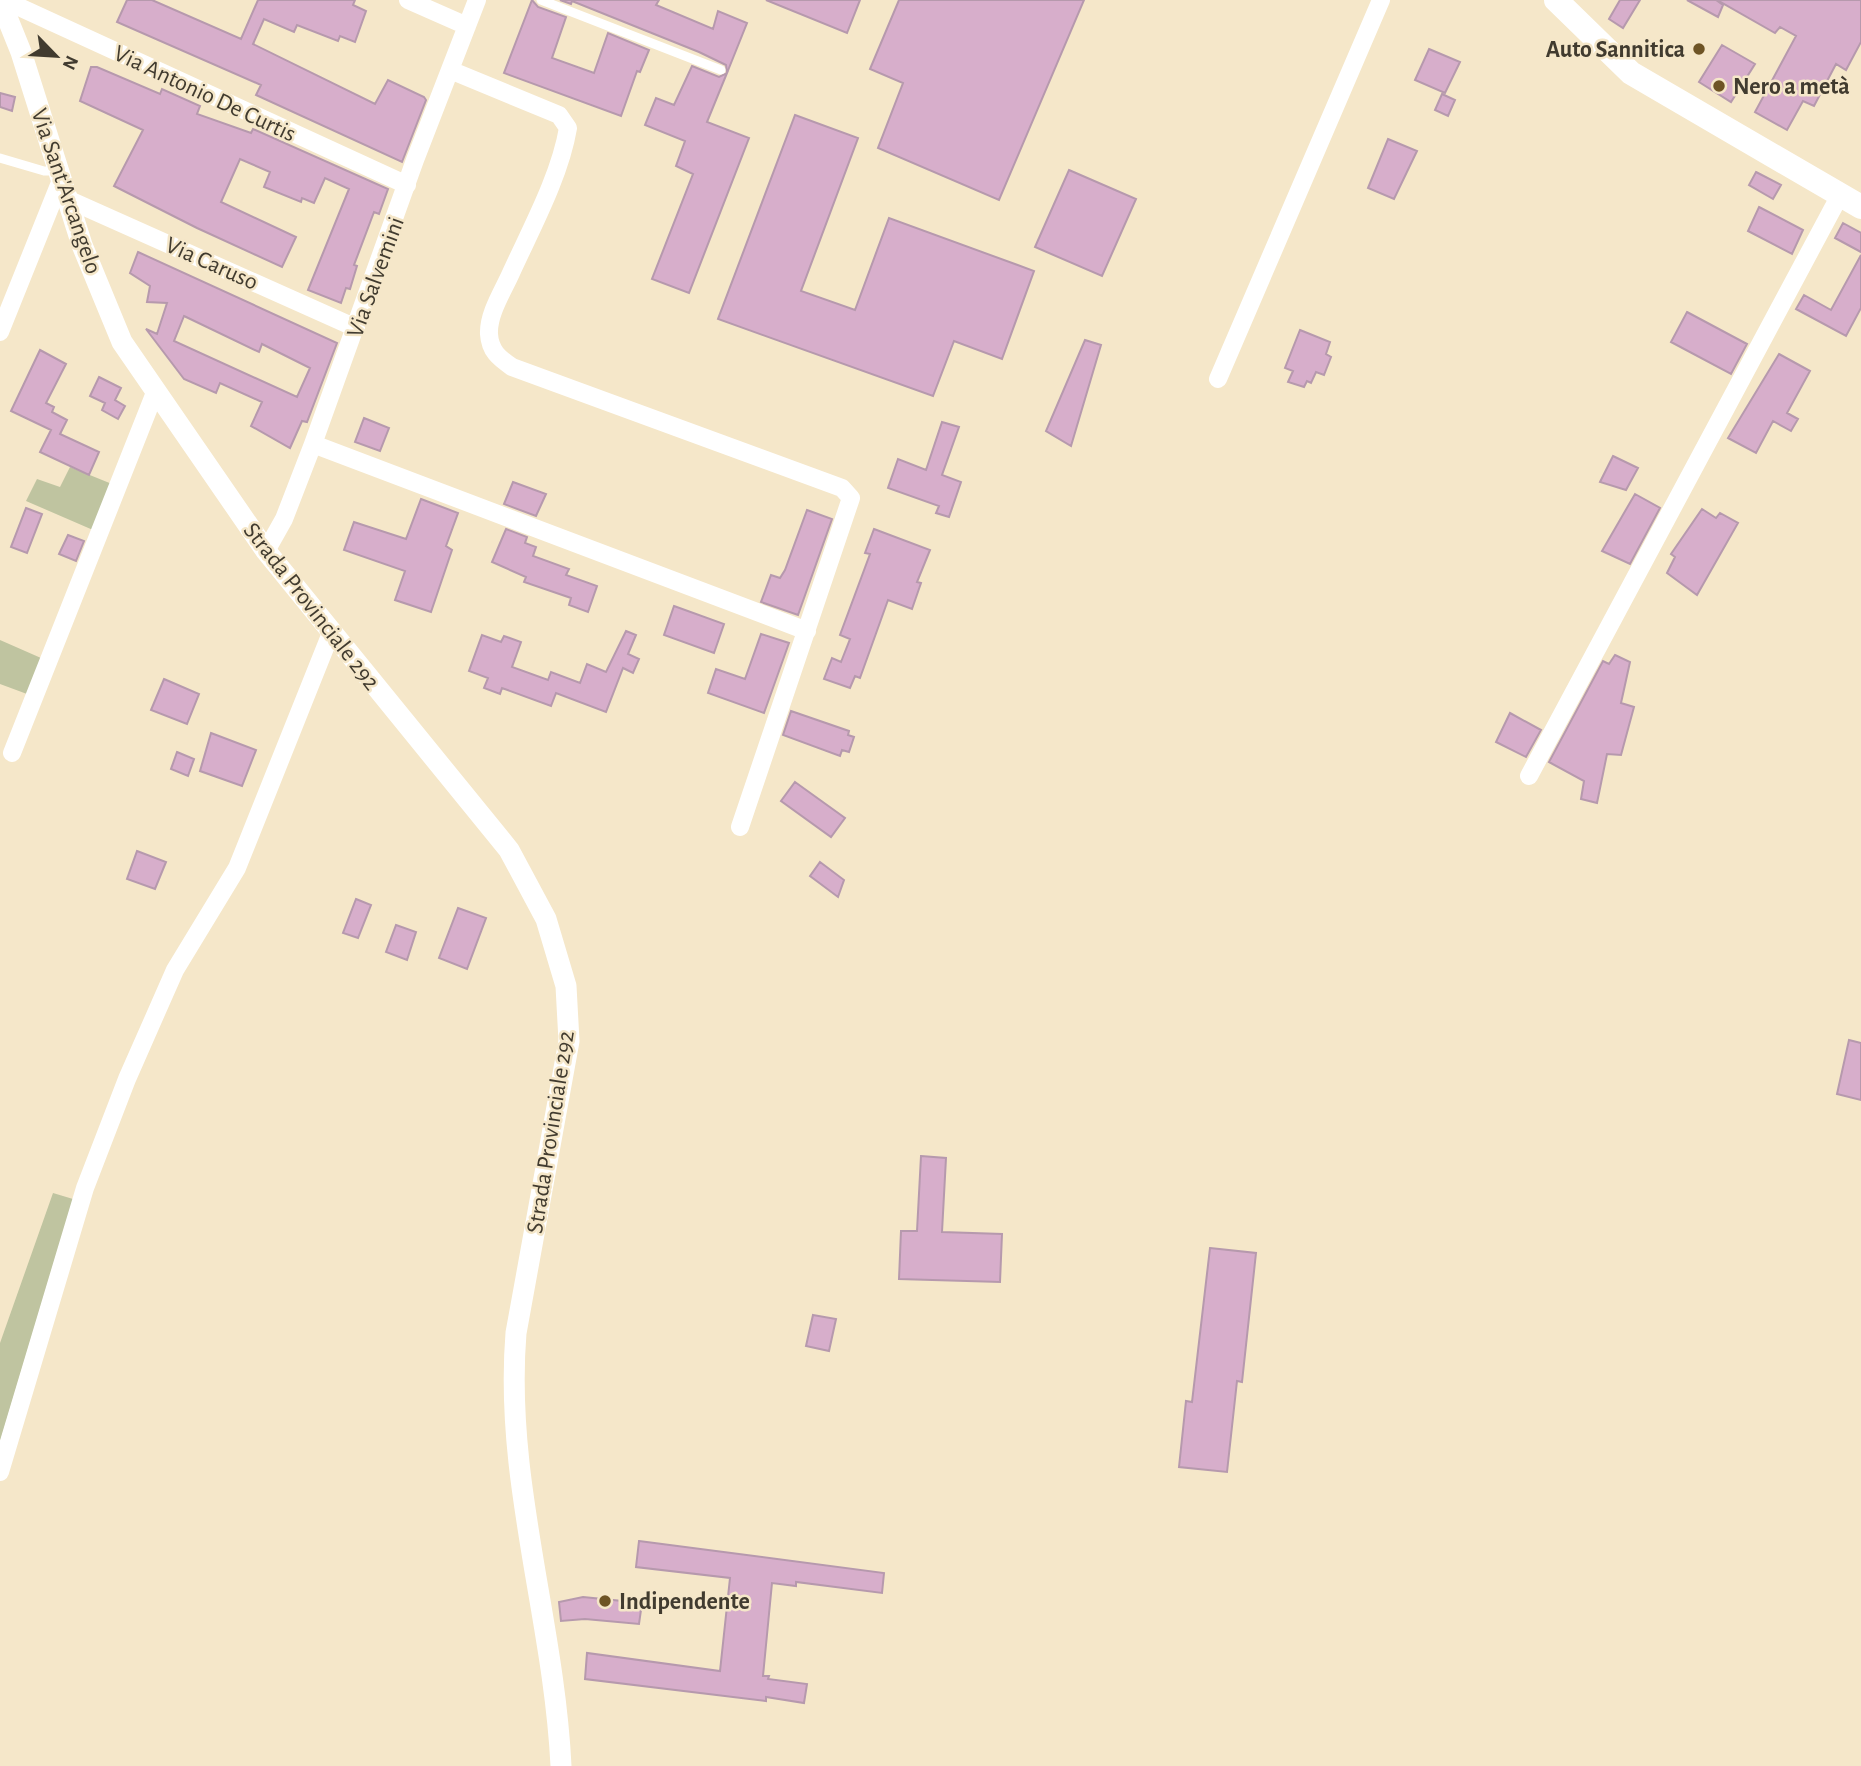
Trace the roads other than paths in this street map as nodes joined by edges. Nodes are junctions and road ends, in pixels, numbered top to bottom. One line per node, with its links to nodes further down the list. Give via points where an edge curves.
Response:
1 (2, 0): 11 (street, Via Sant'Arcangelo); 12 (street, Via Antonio De Curtis)
2 (408, 0): 7 (street)
3 (477, 0): 7 (street, Via Salvemini)
4 (541, 0): 9 (lane)
5 (1381, 0): 17 (street)
6 (1556, 0): 13 (main road, via 1631,74)
7 (467, 26): 8 (street, Via Salvemini)
8 (450, 70): 12 (street, Via Salvemini); 21 (street, via 559,116 568,128 535,221 494,312 490,345 512,367 848,492 851,506)
9 (721, 71)
10 (0, 158): 11 (lane, via 44,171)
11 (62, 184): 14 (street, Via Caruso); 15 (street); 16 (street, Via Sant'Arcangelo)
12 (407, 185): 14 (street, Via Salvemini)
13 (1851, 201): 24 (street)
14 (356, 328): 19 (street, Via Salvemini)
15 (0, 332)
16 (122, 342): 18 (street, Strada Provinciale 292)
17 (1218, 379)
18 (156, 390): 20 (street, Strada Provinciale 292); 23 (street)
19 (313, 444): 20 (street, Via Salvemini); 21 (street)
20 (266, 551): 22 (street, Strada Provinciale 292)
21 (807, 631): 25 (street)
22 (331, 633): 26 (street, via 237,868 175,970 127,1079 85,1188); 27 (street, Strada Provinciale 292, via 509,849 546,919 566,986 569,1041 516,1333 512,1378 516,1451 555,1692)
23 (12, 753)
24 (1529, 776)
25 (740, 827)
26 (0, 1472)
27 (561, 1766)

